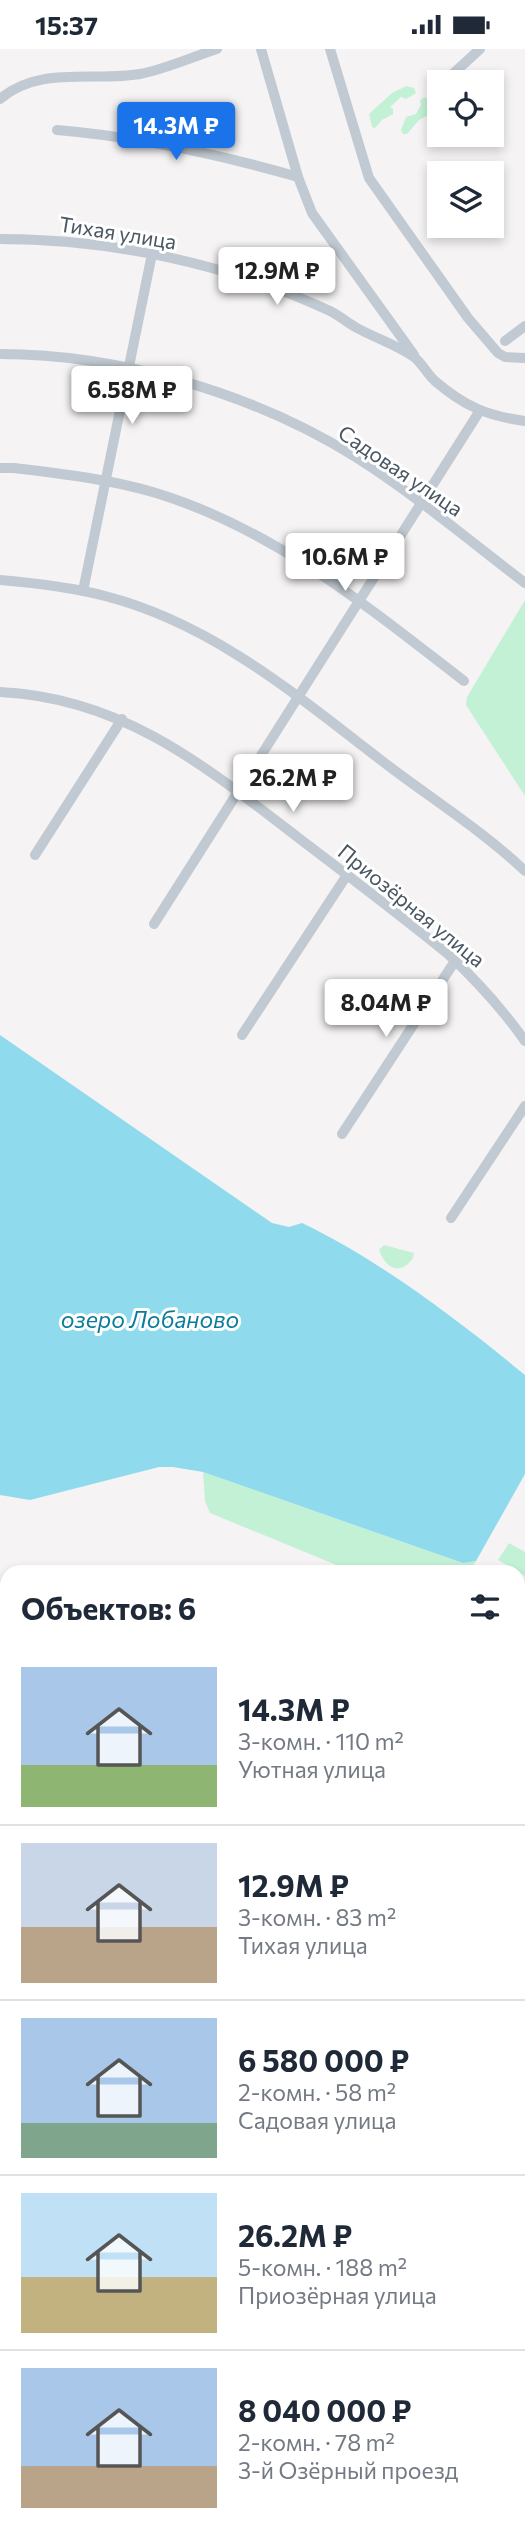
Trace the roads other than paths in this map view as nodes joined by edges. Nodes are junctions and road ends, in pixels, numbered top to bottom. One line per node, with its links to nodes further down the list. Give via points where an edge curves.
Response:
1 (217, 49): 6 (street, via 141,74 61,76 31,82)
2 (261, 49): 8 (street)
3 (330, 49): 15 (street, via 369,179 498,353)
4 (480, 49): 5 (street)
5 (457, 70)
6 (0, 99)
7 (57, 130): 8 (street, via 135,138)
8 (298, 177): 14 (street, via 312,213)
9 (0, 239): 10 (street, Тихая улица)
10 (152, 254): 14 (street, Тихая улица, via 217,270 294,297); 16 (street)
11 (525, 326): 12 (street)
12 (505, 341)
13 (0, 355): 16 (street, Садовая улица, via 37,354)
14 (415, 357): 17 (street, Тихая улица, via 433,379)
15 (525, 358)
16 (128, 367): 20 (street); 21 (street, Садовая улица, via 238,400 295,425 354,456)
17 (479, 412): 18 (street, Тихая улица); 21 (street)
18 (525, 421)
19 (0, 468): 20 (street)
20 (105, 480): 24 (street); 25 (street, via 196,507 254,533)
21 (420, 504): 23 (street, Садовая улица); 25 (street)
22 (0, 580): 24 (street)
23 (525, 583)
24 (83, 591): 28 (street, via 142,607 185,626 236,652)
25 (359, 600): 26 (street); 28 (street)
26 (464, 681)
27 (0, 692): 29 (street, Приозёрная улица, via 55,698)
28 (298, 697): 30 (street); 32 (street)
29 (122, 719): 30 (street, Приозёрная улица, via 179,750); 31 (street)
30 (238, 792): 33 (street, Приозёрная улица); 34 (street)
31 (35, 855)
32 (525, 871)
33 (347, 876): 35 (street, Приозёрная улица); 36 (street)
34 (154, 924)
35 (455, 961): 37 (street, Приозёрная улица); 39 (street)
36 (242, 1035)
37 (525, 1041)
38 (525, 1106): 40 (street)
39 (342, 1134)
40 (451, 1217)

